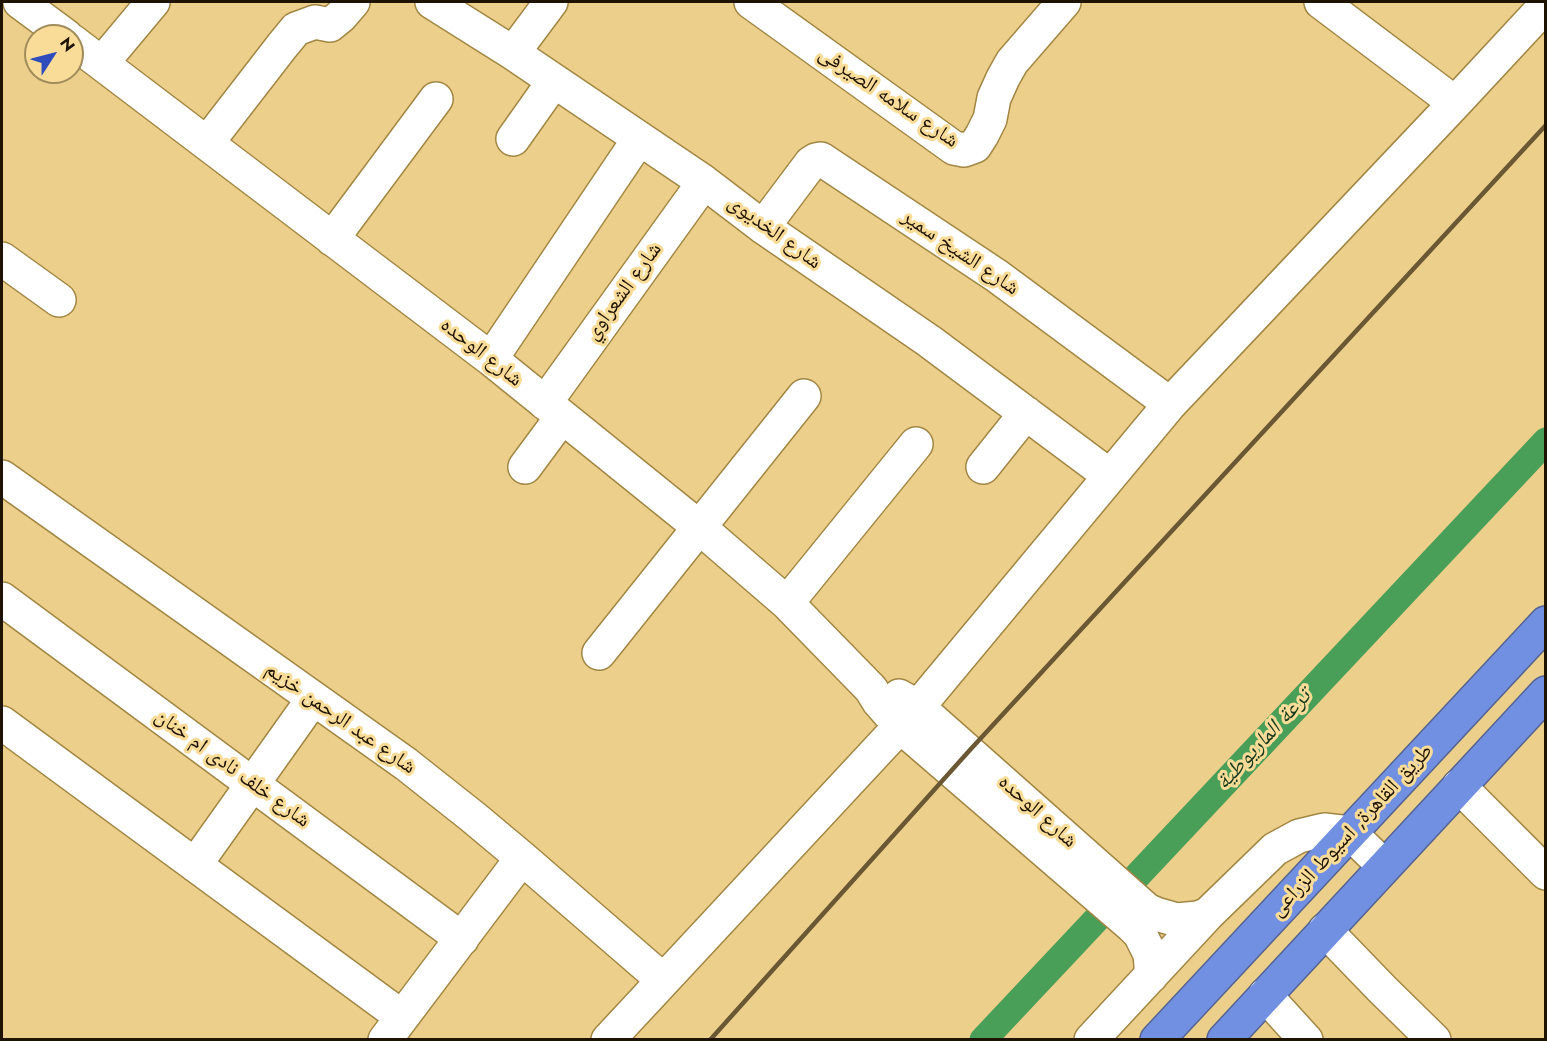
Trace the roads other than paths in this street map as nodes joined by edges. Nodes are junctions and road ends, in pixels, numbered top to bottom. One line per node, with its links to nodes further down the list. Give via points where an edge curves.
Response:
1 (20, 2): 10 (street)
2 (153, 2): 13 (street)
3 (353, 2): 19 (street, via 330,25 315,22 297,30)
4 (432, 2): 12 (street, شارع الخديوى)
5 (551, 2): 12 (street)
6 (751, 2): 7 (street, شارع سلامه الصيرفى, via 954,148 964,150 975,146 982,135 1012,62)
7 (1064, 2)
8 (1322, 2): 16 (street)
9 (1537, 6): 16 (street)
10 (50, 24)
11 (84, 50): 13 (street, شارع الوحده)
12 (513, 53): 14 (street, شارع الخديوى)
13 (102, 63): 19 (street, شارع الوحده)
14 (554, 81): 17 (street); 18 (street, شارع الخديوى)
15 (436, 99): 22 (street)
16 (1455, 103): 27 (street)
17 (513, 139)
18 (639, 139): 20 (street, شارع الخديوى); 25 (street)
19 (207, 143): 22 (street, شارع الوحده)
20 (704, 182): 21 (street, شارع الخديوى); 28 (street, شارع الشعراوي)
21 (763, 227): 27 (street, شارع الشيخ سمير, via 811,163 821,159 997,276); 29 (street, شارع الخديوى)
22 (332, 238): 25 (street, شارع الوحده)
23 (2, 259): 24 (street)
24 (58, 300)
25 (491, 359): 28 (street, شارع الوحده)
26 (804, 396): 35 (street)
27 (1170, 404): 33 (street)
28 (553, 410): 31 (street, شارع الشعراوي); 35 (street, شارع الوحده)
29 (1026, 413): 32 (street); 33 (street, شارع الخديوى)
30 (916, 444): 37 (street)
31 (525, 467)
32 (983, 467)
33 (1110, 476): 42 (street)
34 (2, 477): 41 (street, شارع عبد الرحمن خزيم)
35 (699, 527): 37 (street, شارع الوحده); 39 (street)
36 (2, 599): 44 (street, شارع خلف نادى ام خنان)
37 (788, 603): 42 (street, شارع الوحده, via 871,689 904,698)
38 (1545, 622): 46 (highway, طريق القاهرة, اسيوط الزراعى)
39 (599, 653)
40 (1545, 693): 45 (highway)
41 (313, 699): 44 (street); 47 (street, شارع عبد الرحمن خزيم, via 406,764)
42 (909, 716): 52 (street, شارع الوحده); 56 (street)
43 (2, 723): 48 (street)
44 (253, 784): 48 (street); 54 (street, شارع خلف نادى ام خنان)
45 (1459, 786): 49 (highway); 50 (street)
46 (1350, 833): 49 (street); 51 (street, via 1324,830 1299,836 1275,849); 61 (highway, طريق القاهرة, اسيوط الزراعى)
47 (522, 858): 54 (street); 56 (street, شارع عبد الرحمن خزيم)
48 (195, 865): 58 (street)
49 (1384, 866): 53 (highway)
50 (1545, 873)
51 (1208, 914): 52 (street, شارع الوحده, via 1177,920 1156,915); 55 (street)
52 (1140, 918): 55 (street, شارع الوحده, via 1140,934 1150,954)
53 (1325, 930): 57 (highway); 64 (street)
54 (462, 939): 58 (street)
55 (1150, 976): 60 (street)
56 (663, 980): 59 (street)
57 (1265, 995): 62 (highway); 63 (street)
58 (394, 1028)
59 (608, 1040)
60 (1091, 1040)
61 (1158, 1040)
62 (1224, 1040)
63 (1306, 1040)
64 (1434, 1040)

